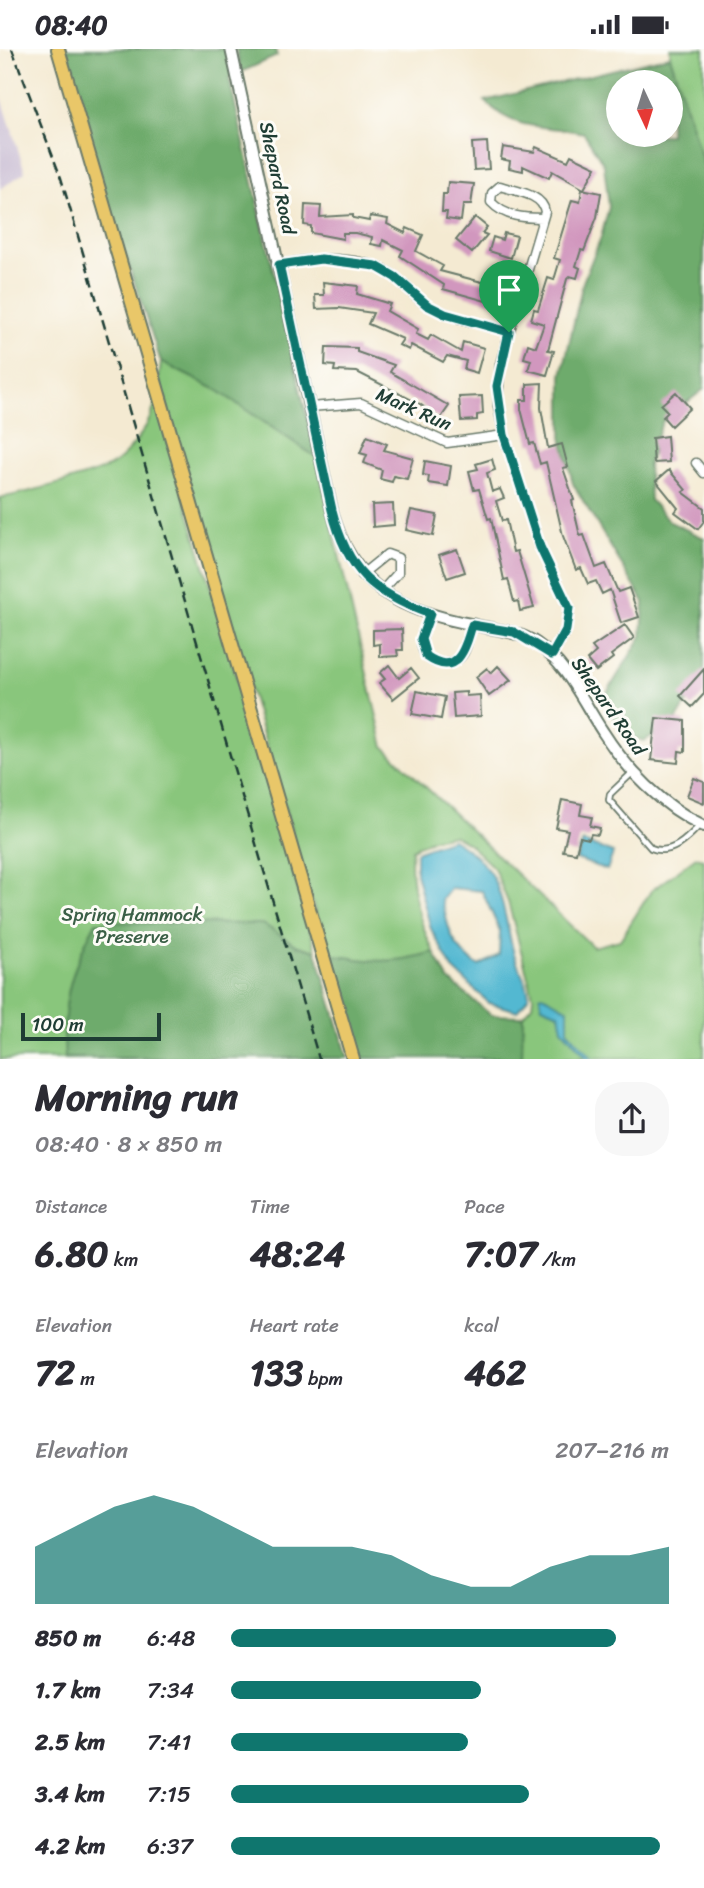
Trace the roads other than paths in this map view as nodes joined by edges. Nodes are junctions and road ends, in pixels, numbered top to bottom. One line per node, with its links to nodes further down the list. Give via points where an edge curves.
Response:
1 (58, 49): 17 (main road)
2 (231, 49): 4 (street, Shepard Road)
3 (543, 218): 3 (street, via 544,205 538,198 500,186 492,193 491,202 497,209); 5 (street)
4 (279, 265): 5 (street, via 321,259 376,266 445,314); 6 (street, Shepard Road)
5 (509, 332): 7 (street, via 497,386)
6 (310, 407): 7 (street, Mark Run, via 361,403 447,443); 10 (street, Shepard Road, via 338,536)
7 (504, 435): 14 (street, via 540,547 569,608 566,630)
8 (696, 463): 9 (street)
9 (704, 473)
10 (361, 575): 11 (street, Shepard Road); 11 (street, via 387,554 398,558 398,573)
11 (381, 592): 12 (street, Shepard Road)
12 (430, 614): 13 (street, Shepard Road); 13 (street, via 421,639 426,656 434,662 456,661 464,653)
13 (472, 625): 14 (street, Shepard Road, via 514,632)
14 (552, 655): 15 (street, Shepard Road)
15 (634, 772): 16 (street, Shepard Road); 16 (lane, via 610,793 609,800 651,848 675,847)
16 (702, 825)
17 (353, 1059)

